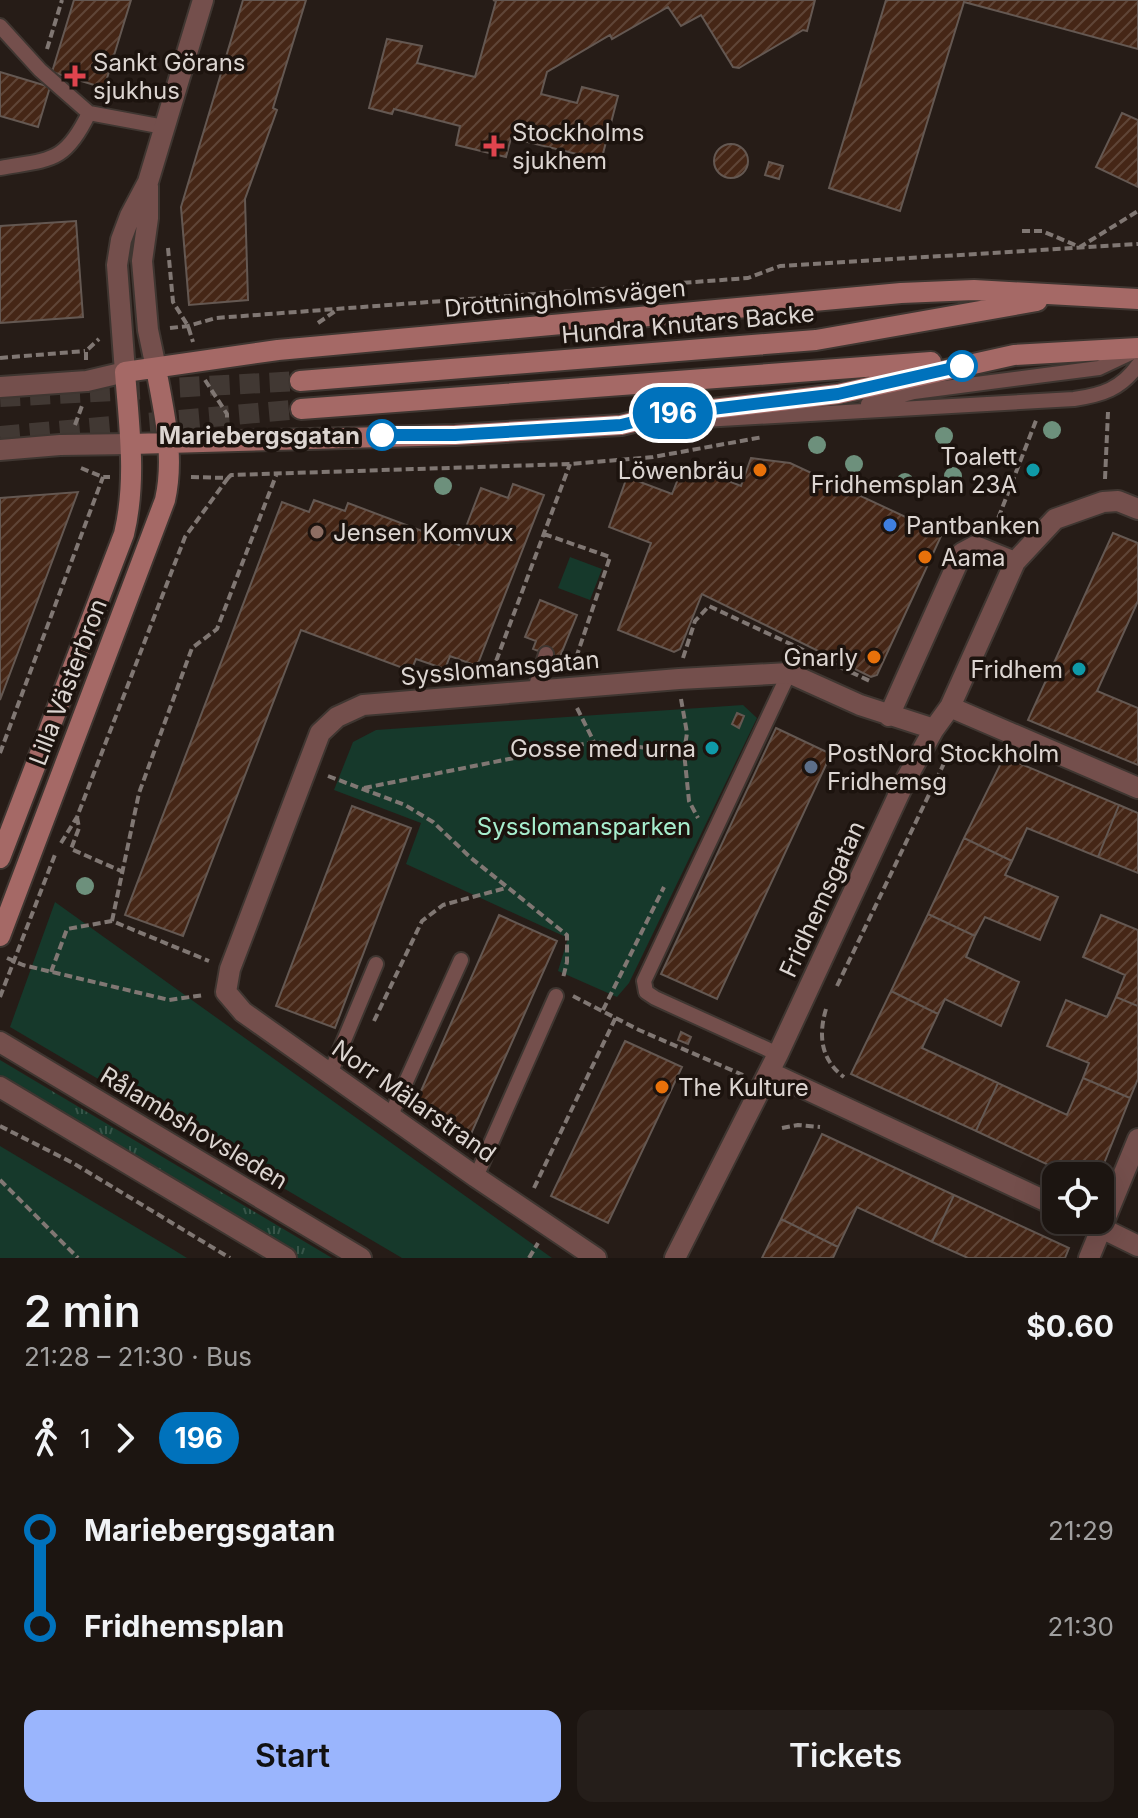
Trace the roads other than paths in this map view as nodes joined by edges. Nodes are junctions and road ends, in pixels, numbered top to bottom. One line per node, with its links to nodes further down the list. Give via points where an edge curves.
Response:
1 (203, 0): 4 (street)
2 (0, 26): 3 (lane)
3 (89, 113): 4 (lane); 5 (lane, via 76,138 53,159)
4 (164, 127): 6 (street)
5 (0, 168)
6 (148, 182): 12 (street, via 142,261); 13 (street, via 121,240 117,265)
7 (1077, 295): 8 (main road, Drottningholmsvägen); 12 (main road, Drottningholmsvägen, via 901,293 278,350); 14 (main road, Hundra Knutars Backe, via 816,340)
8 (1138, 299)
9 (1138, 349): 10 (main road); 17 (lane, via 1099,368 914,392)
10 (1014, 355): 16 (main road); 18 (main road, via 838,394 662,415)
11 (1138, 365): 17 (lane, via 1119,386 1101,395)
12 (156, 368): 13 (main road, Drottningholmsvägen); 19 (main road)
13 (125, 372): 15 (street, Drottningholmsvägen, via 87,381); 20 (main road)
14 (300, 381)
15 (0, 387)
16 (301, 409)
17 (833, 413): 18 (lane)
18 (621, 425): 19 (main road)
19 (170, 442): 20 (main road); 32 (main road, Lilla Västerbron, via 165,500)
20 (131, 444): 21 (street); 31 (main road, Lilla Västerbron, via 124,534)
21 (0, 450)
22 (1138, 509): 23 (street, Fridhemsgatan, via 1118,501 1055,519)
23 (1015, 562): 27 (street, Fridhemsgatan); 28 (street, via 975,546 962,553)
24 (546, 654): 26 (lane)
25 (789, 673): 26 (street, Sysslomansgatan); 28 (street, Sysslomansgatan); 38 (lane, via 644,981 646,992)
26 (534, 692): 35 (street, Sysslomansgatan, via 363,705 337,717 320,733 230,969)
27 (950, 707): 29 (street, Fridhemsgatan); 30 (street)
28 (889, 716): 29 (street, Sysslomansgatan)
29 (934, 729): 38 (street, Fridhemsgatan)
30 (1138, 788)
31 (0, 858)
32 (0, 936)
33 (461, 960): 41 (lane)
34 (376, 964): 39 (lane)
35 (226, 992): 39 (street, Norr Mälarstrand, via 243,1012)
36 (556, 996): 43 (lane)
37 (0, 1042): 50 (street, Rålambshovsleden)
38 (770, 1070): 45 (street); 52 (street, Fridhemsgatan)
39 (330, 1074): 41 (street, Norr Mälarstrand)
40 (0, 1087): 49 (street)
41 (390, 1117): 43 (street, Norr Mälarstrand)
42 (1138, 1139): 44 (street)
43 (476, 1177): 51 (street, Norr Mälarstrand)
44 (1114, 1184)
45 (1042, 1199)
46 (1092, 1234): 53 (street)
47 (1113, 1234): 48 (street)
48 (1138, 1246)
49 (286, 1258)
50 (361, 1258)
51 (596, 1258)
52 (675, 1258)
53 (1089, 1258)

